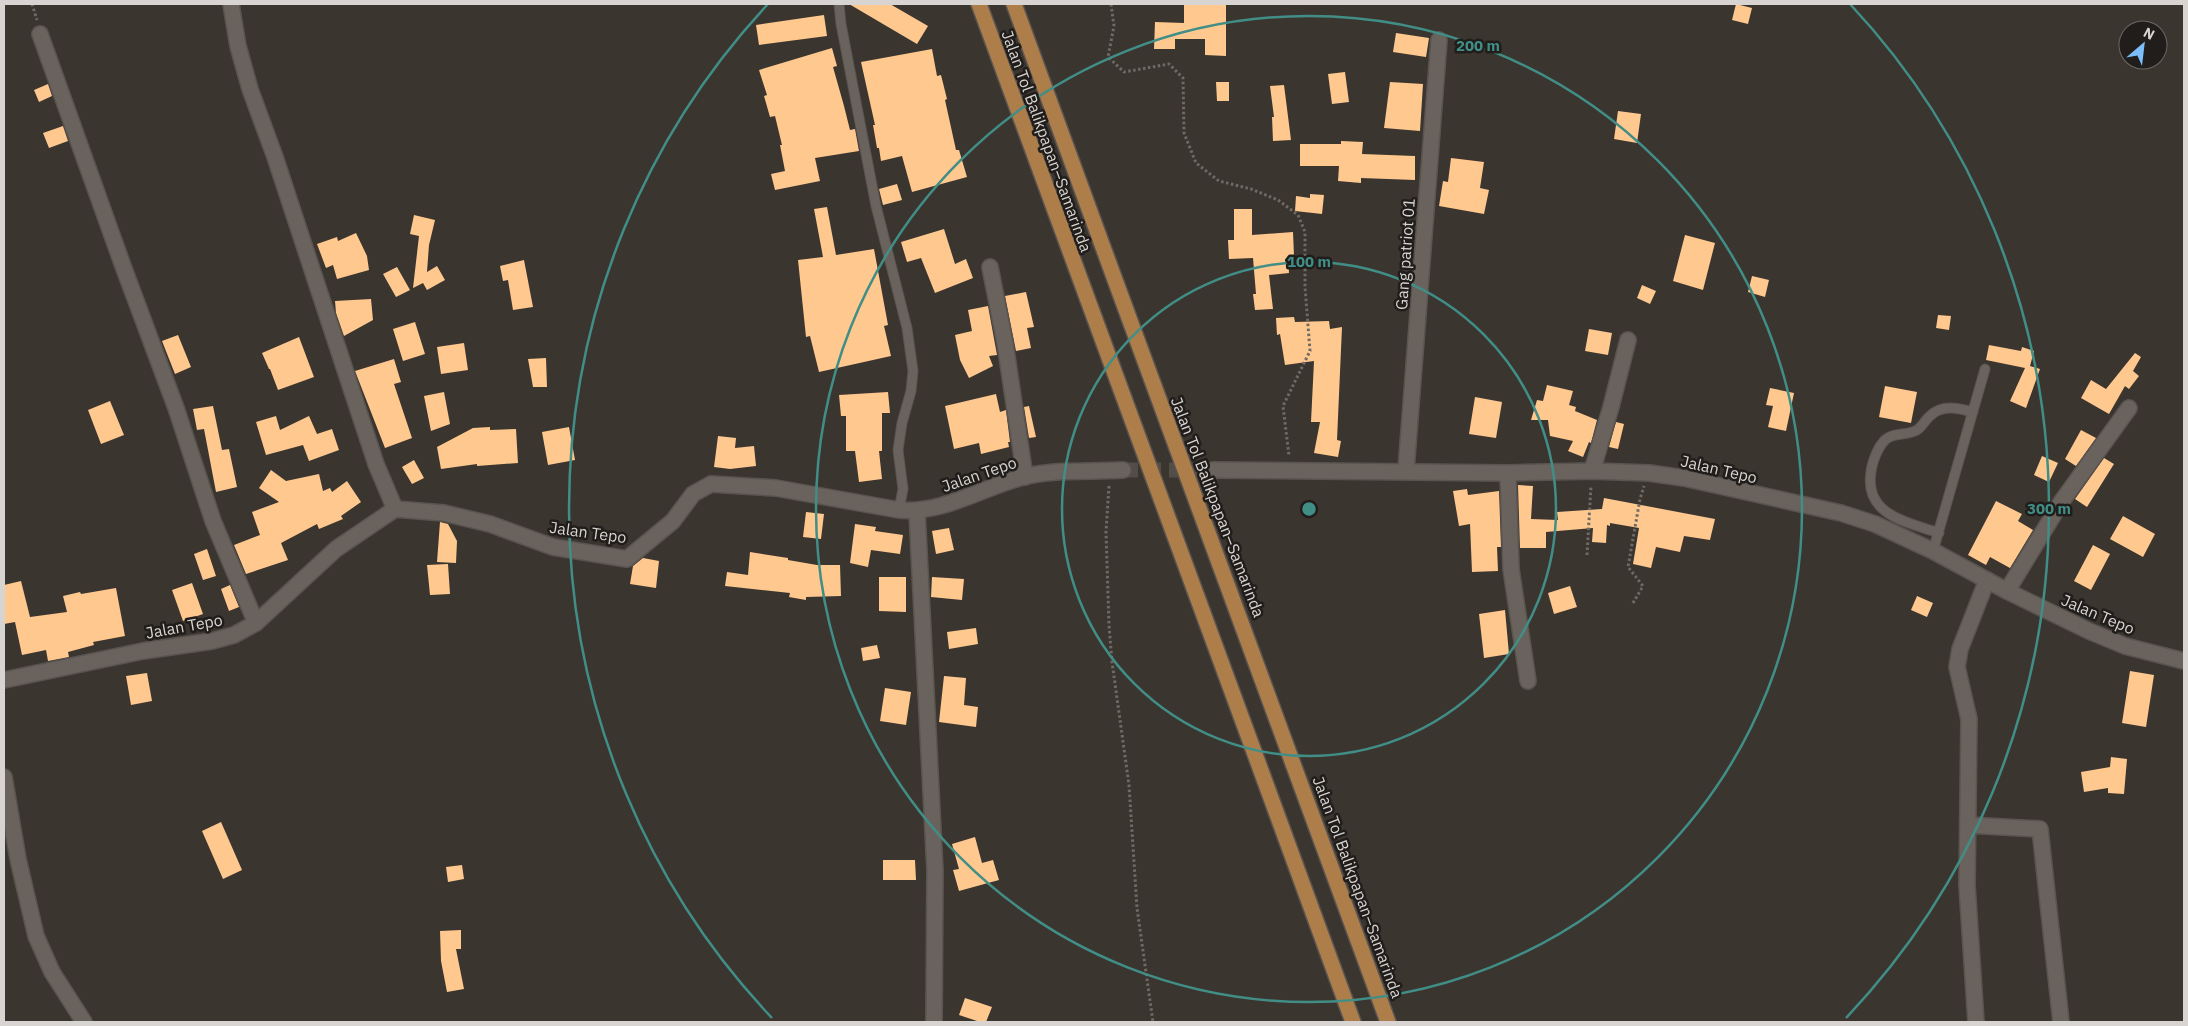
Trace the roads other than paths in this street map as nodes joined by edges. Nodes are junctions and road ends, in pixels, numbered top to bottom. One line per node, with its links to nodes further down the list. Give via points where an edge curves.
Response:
1 (231, 4): 18 (street, via 250,89 373,455)
2 (839, 4): 19 (lane, via 876,206 906,328 913,371 898,450 903,489)
3 (979, 4): 33 (highway, Jalan Tol Balikpapan–Samarinda)
4 (1014, 4): 34 (highway, Jalan Tol Balikpapan–Samarinda, via 1280,720)
5 (40, 34): 25 (street, via 176,408 213,521)
6 (1439, 40): 14 (street, Gang patriot 01)
7 (990, 267): 17 (street)
8 (1628, 340): 15 (street)
9 (1985, 369): 11 (lane)
10 (2129, 408): 24 (street, via 2062,501)
11 (1973, 412): 21 (lane); 21 (lane, via 1954,407 1931,414 1919,429 1885,440 1872,467 1869,483 1872,498 1881,509)
12 (1117, 470): 17 (street, Jalan Tepo)
13 (1213, 470): 14 (street, Jalan Tepo)
14 (1406, 470): 16 (street, Jalan Tepo)
15 (1592, 471): 16 (street, Jalan Tepo); 22 (street, Jalan Tepo, via 1684,478 1841,513 1875,524)
16 (1508, 473): 28 (street, via 1511,569)
17 (1025, 477): 20 (street, Jalan Tepo)
18 (395, 509): 19 (street, Jalan Tepo, via 444,513 490,524 553,548 628,558 673,521 693,494 710,484 776,488); 25 (street, Jalan Tepo, via 336,548)
19 (899, 510): 20 (street, Jalan Tepo)
20 (917, 512): 32 (street, via 935,871)
21 (1939, 533): 22 (lane)
22 (1933, 551): 23 (street, Jalan Tepo)
23 (1987, 580): 24 (street, Jalan Tepo); 30 (street, via 1960,649 1957,666 1969,719)
24 (2007, 591): 26 (street, Jalan Tepo, via 2119,643)
25 (256, 623): 27 (street, Jalan Tepo, via 234,635 212,641)
26 (2184, 661)
27 (5, 676)
28 (1528, 681)
29 (4, 777): 31 (street, via 36,936 52,972)
30 (1968, 825): 35 (street, via 1967,885); 36 (street, via 2040,829)
31 (84, 1022)
32 (934, 1022)
33 (1352, 1022)
34 (1388, 1022)
35 (1976, 1022)
36 (2061, 1022)

